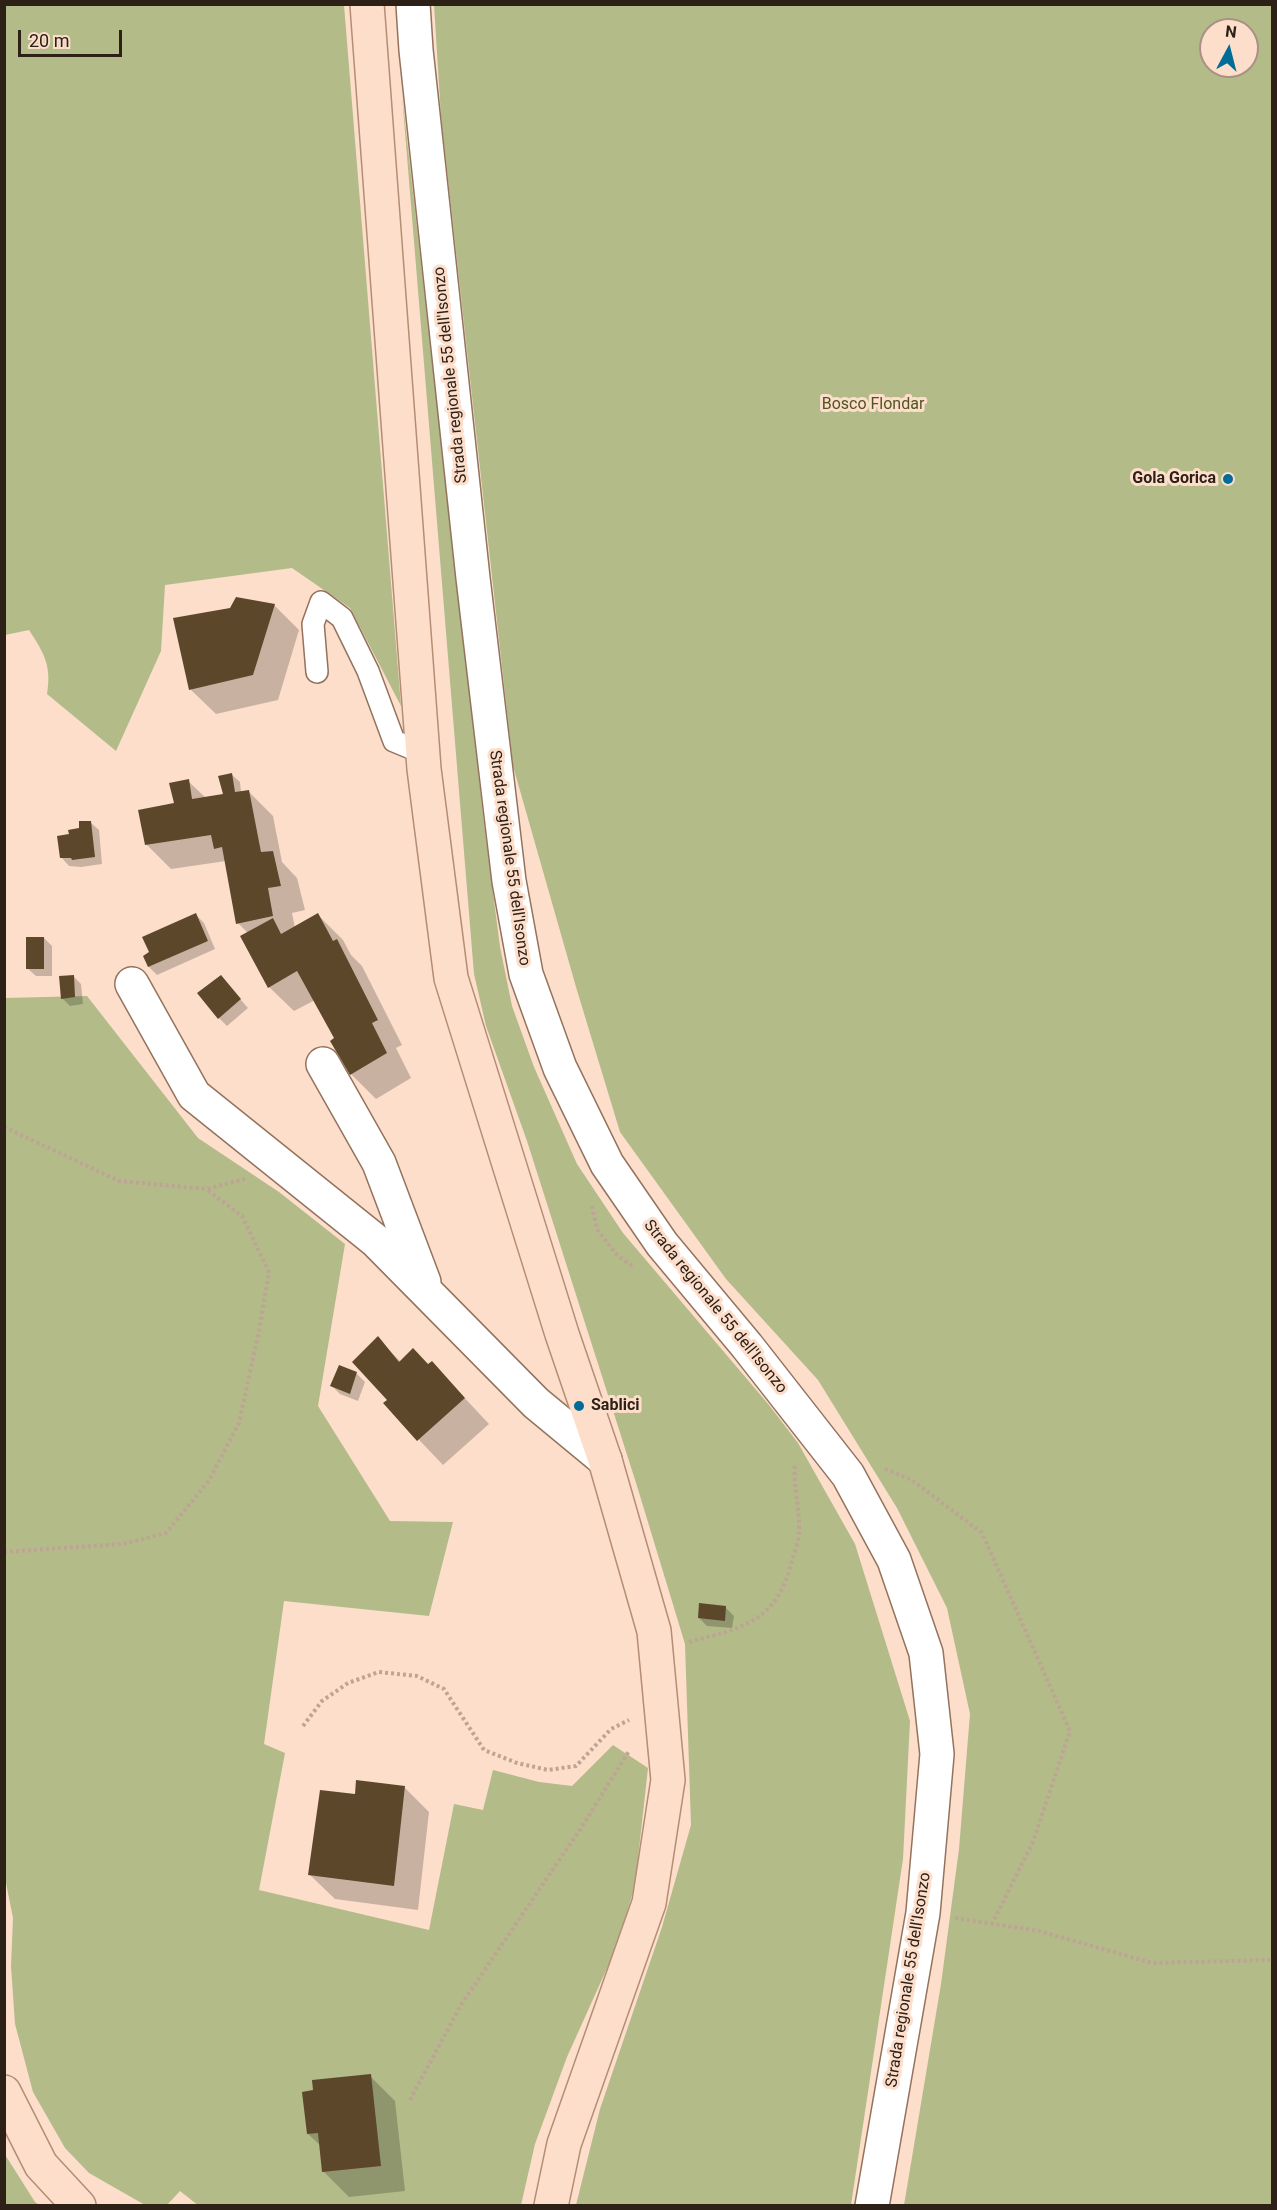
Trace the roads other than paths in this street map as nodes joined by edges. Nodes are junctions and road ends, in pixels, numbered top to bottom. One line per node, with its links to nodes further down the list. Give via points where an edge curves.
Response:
1 (367, 4): 4 (main road)
2 (413, 4): 12 (main road, Strada regionale 55 dell'Isonzo, via 476,601 509,881 526,974 560,1068 607,1164 662,1244 848,1475 894,1560 926,1653 937,1754 923,1913)
3 (317, 672): 4 (lane, via 313,624 321,602 342,618 368,671 394,741)
4 (423, 753): 8 (main road, via 451,978)
5 (132, 984): 7 (main road, via 194,1095 376,1241)
6 (323, 1064): 7 (main road, via 379,1163)
7 (429, 1294): 8 (main road, via 536,1403)
8 (605, 1460): 11 (main road, via 654,1631 668,1780 649,1903 564,2144)
9 (4, 2092): 10 (main road, via 41,2165)
10 (79, 2205)
11 (551, 2205)
12 (872, 2205)

